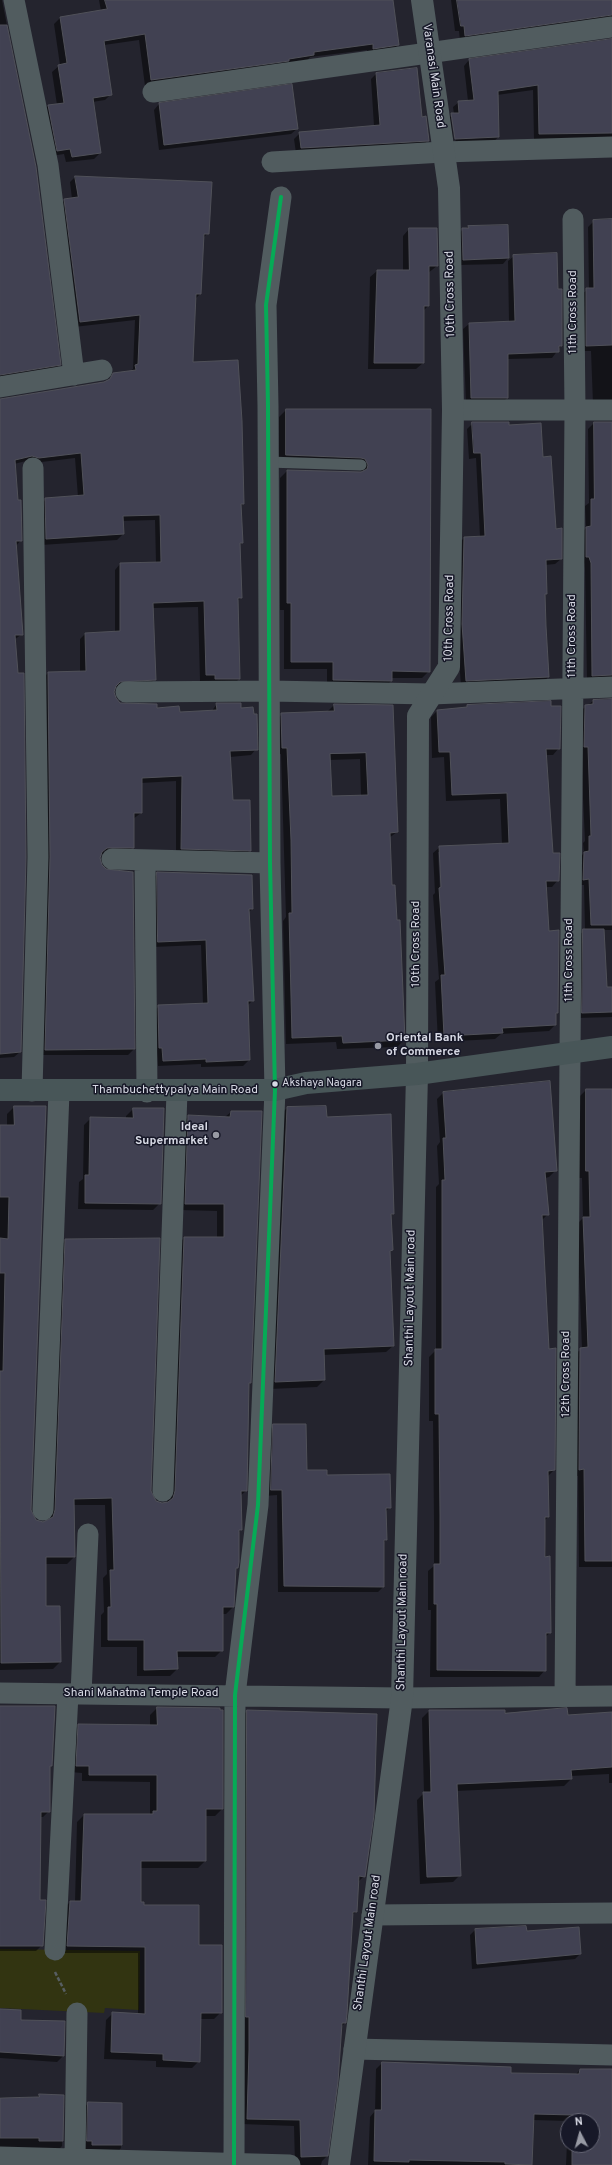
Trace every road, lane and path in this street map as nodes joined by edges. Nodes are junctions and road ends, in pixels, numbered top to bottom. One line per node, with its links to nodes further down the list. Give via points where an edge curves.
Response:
1 (14, 0): 12 (street, via 48,165)
2 (422, 0): 4 (street, Varanasi Main Road)
3 (612, 27): 4 (street)
4 (430, 53): 5 (street); 7 (street, Varanasi Main Road)
5 (153, 92)
6 (612, 147): 7 (street)
7 (443, 152): 8 (street); 14 (street, 10th Cross Road, via 450,208)
8 (272, 162)
9 (281, 197): 17 (street, via 266,305)
10 (573, 218): 15 (street, 11th Cross Road)
11 (102, 370): 12 (street)
12 (74, 375): 13 (street)
13 (0, 387)
14 (453, 410): 15 (street); 24 (street, 10th Cross Road, via 449,667)
15 (575, 410): 16 (street); 21 (street, 11th Cross Road)
16 (612, 410)
17 (268, 462): 18 (lane); 22 (street)
18 (361, 465)
19 (33, 468): 33 (street, via 38,857)
20 (612, 687): 21 (street)
21 (573, 689): 24 (street); 29 (street, 11th Cross Road)
22 (269, 691): 23 (street); 24 (street); 27 (street)
23 (126, 692)
24 (431, 694): 30 (street, 10th Cross Road, via 418,716)
25 (112, 859): 26 (street)
26 (144, 860): 27 (street); 35 (street)
27 (270, 863): 32 (street)
28 (612, 1047): 29 (main road, Thambuchettypalya Main Road)
29 (570, 1053): 30 (main road, Thambuchettypalya Main Road); 43 (street, 12th Cross Road)
30 (417, 1074): 32 (main road, Thambuchettypalya Main Road, via 306,1083); 45 (street, Shanthi Layout Main road)
31 (0, 1090): 33 (main road, Thambuchettypalya Main Road)
32 (275, 1090): 36 (main road, Thambuchettypalya Main Road); 42 (street, via 258,1505)
33 (32, 1091): 34 (main road, Thambuchettypalya Main Road)
34 (59, 1092): 35 (main road, Thambuchettypalya Main Road); 38 (street)
35 (147, 1092): 36 (main road, Thambuchettypalya Main Road)
36 (177, 1092): 37 (street)
37 (163, 1491)
38 (43, 1510)
39 (88, 1534): 41 (street)
40 (0, 1693): 41 (street, Shani Mahatma Temple Road)
41 (75, 1694): 42 (street, Shani Mahatma Temple Road); 48 (street)
42 (235, 1695): 45 (street, Shani Mahatma Temple Road); 55 (street)
43 (565, 1696): 44 (street, Shani Mahatma Temple Road); 45 (street, Shani Mahatma Temple Road)
44 (612, 1696)
45 (402, 1698): 47 (street, Shanthi Layout Main road)
46 (612, 1913): 47 (street)
47 (372, 1915): 50 (street, Shanthi Layout Main road)
48 (55, 1950): 49 (path, via 56,1976)
49 (76, 2013): 53 (street)
50 (354, 2049): 51 (street); 57 (street, Shanthi Layout Main road)
51 (612, 2055)
52 (0, 2157): 53 (street)
53 (63, 2161): 54 (street)
54 (121, 2163): 55 (street)
55 (234, 2164): 56 (street)
56 (290, 2165)
57 (339, 2165)

